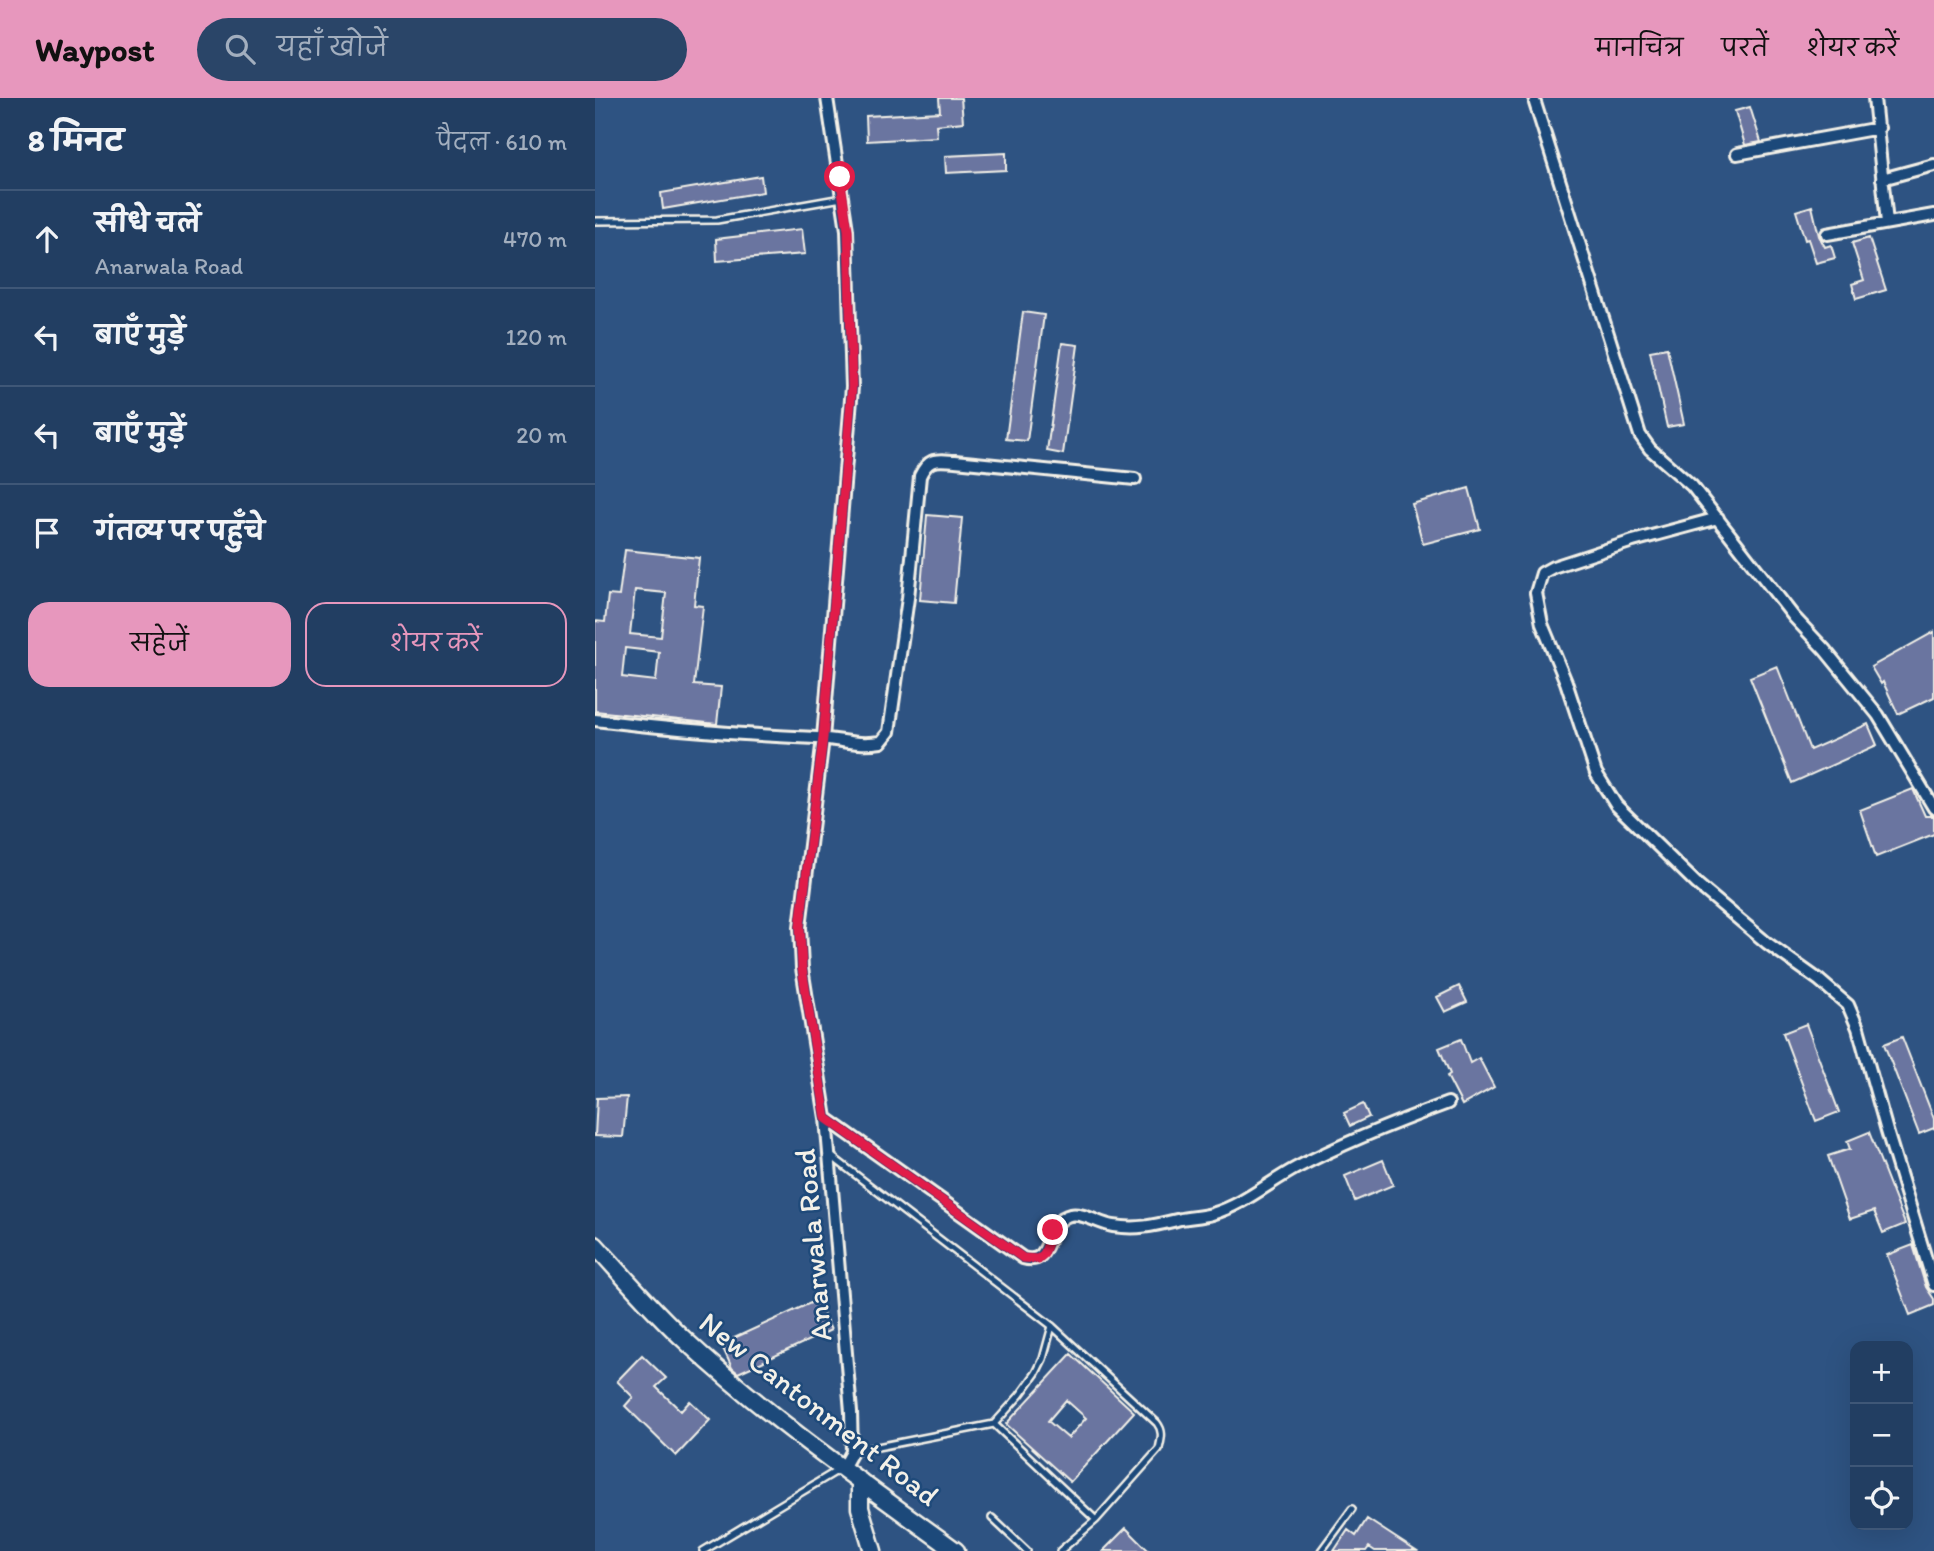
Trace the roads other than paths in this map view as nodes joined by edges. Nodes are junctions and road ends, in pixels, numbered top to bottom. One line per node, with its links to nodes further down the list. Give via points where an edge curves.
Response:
1 (827, 98): 8 (street, Anarwala Road)
2 (1874, 98): 4 (street)
3 (1535, 103): 14 (street, via 1640,435)
4 (1878, 128): 5 (street); 7 (street)
5 (1737, 154)
6 (1934, 165): 7 (street)
7 (1882, 179): 11 (street)
8 (843, 198): 10 (lane, via 717,220); 16 (street, Anarwala Road, via 852,387)
9 (1934, 215): 11 (street)
10 (595, 221)
11 (1887, 223): 12 (street)
12 (1827, 234)
13 (1135, 479): 16 (street, via 955,461 936,460 925,465 889,732 881,743 861,746)
14 (1718, 518): 17 (street, via 1878,715); 22 (street, via 1542,573 1536,593 1542,624 1596,773 1616,805 1697,884 1848,1005)
15 (595, 720): 16 (street, via 737,735)
16 (823, 738): 19 (street, Anarwala Road, via 800,926 802,968)
17 (1934, 808)
18 (1448, 1103): 19 (street, via 1338,1147 1210,1215 1139,1227 1068,1215 1053,1230 1044,1254 1030,1260)
19 (826, 1118): 20 (street, Anarwala Road)
20 (830, 1154): 23 (lane); 25 (street, Anarwala Road)
21 (595, 1245): 26 (street, New Cantonment Road, via 687,1342 742,1391)
22 (1934, 1285)
23 (1052, 1326): 24 (lane, via 1036,1373); 30 (lane, via 1161,1429 1159,1449)
24 (994, 1424): 25 (lane); 30 (lane)
25 (852, 1452): 26 (street)
26 (843, 1468): 27 (street, New Cantonment Road); 31 (lane)
27 (860, 1481): 32 (street, via 860,1508); 33 (street, New Cantonment Road)
28 (1352, 1509): 36 (lane)
29 (992, 1518): 34 (lane)
30 (1096, 1520): 35 (lane)
31 (703, 1551)
32 (873, 1551)
33 (956, 1551)
34 (1027, 1551)
35 (1060, 1551)
36 (1321, 1551)

